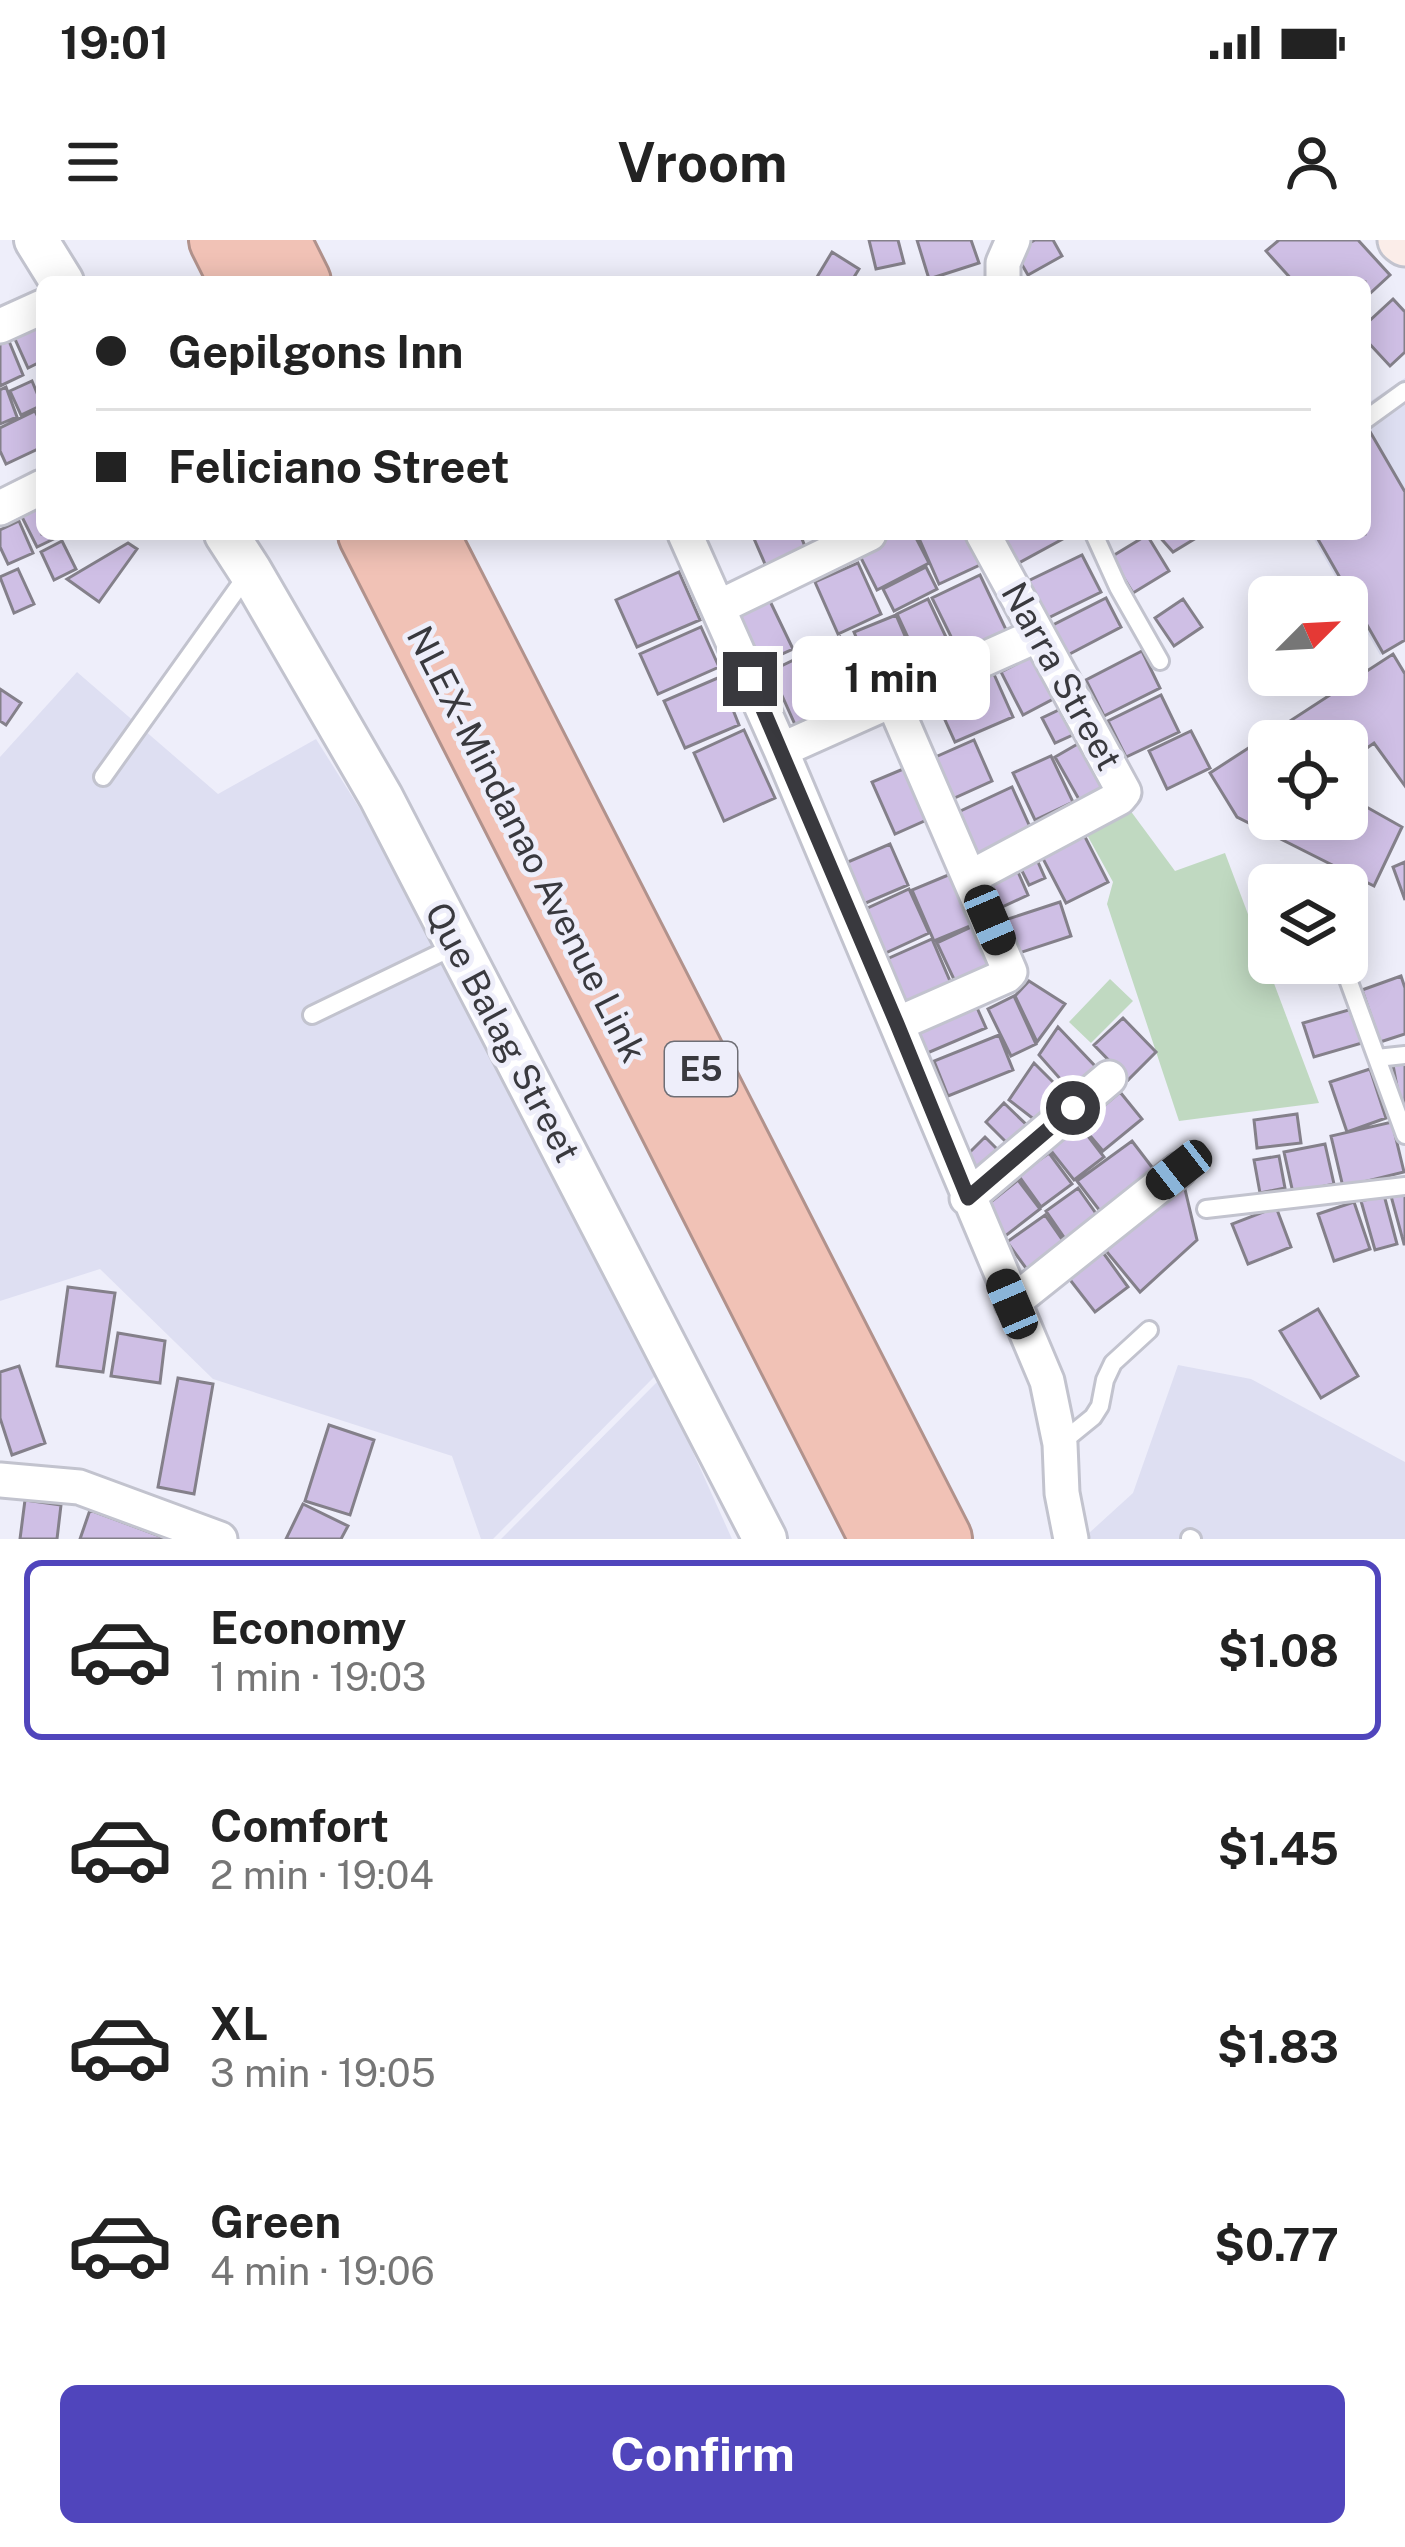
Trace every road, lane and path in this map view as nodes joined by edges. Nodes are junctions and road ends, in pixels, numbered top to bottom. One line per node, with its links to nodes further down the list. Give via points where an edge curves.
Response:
1 (36, 240): 5 (street)
2 (220, 240): 6 (highway)
3 (279, 240): 7 (highway)
4 (1012, 240): 8 (street)
5 (58, 276)
6 (239, 276)
7 (297, 276)
8 (1003, 276)
9 (36, 310): 10 (street)
10 (0, 326)
11 (1405, 391): 12 (lane)
12 (1371, 416)
13 (36, 491): 14 (street)
14 (0, 508)
15 (230, 540): 22 (street, Que Balag Street)
16 (372, 540): 48 (highway, NLEX-Mindanao Avenue Link / E5)
17 (431, 540): 49 (highway, NLEX-Mindanao Avenue Link / E5)
18 (689, 540): 23 (street)
19 (986, 540): 24 (street, Narra Street)
20 (1097, 540): 25 (lane)
21 (817, 546): 23 (street)
22 (250, 571): 28 (lane); 30 (street, Que Balag Street)
23 (719, 608): 27 (street)
24 (1038, 635): 26 (street); 29 (street, Narra Street, via 1124,791)
25 (1160, 661)
26 (892, 699): 27 (street); 29 (street)
27 (781, 750): 33 (street)
28 (103, 777)
29 (971, 877): 33 (street, via 1010,972)
30 (458, 945): 32 (lane); 47 (street, Que Balag Street)
31 (1350, 984): 35 (lane)
32 (312, 1016)
33 (897, 1024): 40 (street)
34 (1405, 1055): 35 (lane)
35 (1377, 1058): 37 (lane)
36 (1109, 1078): 40 (street)
37 (1405, 1135)
38 (1179, 1170): 42 (street)
39 (1405, 1186): 41 (lane)
40 (968, 1198): 42 (street)
41 (1206, 1210)
42 (1012, 1304): 44 (street, via 1047,1382)
43 (1149, 1330): 44 (lane, via 1113,1363 1093,1417)
44 (1060, 1444): 50 (street)
45 (1, 1477): 46 (street, via 79,1487)
46 (220, 1539)
47 (765, 1539)
48 (881, 1539)
49 (941, 1539)
50 (1071, 1539)

